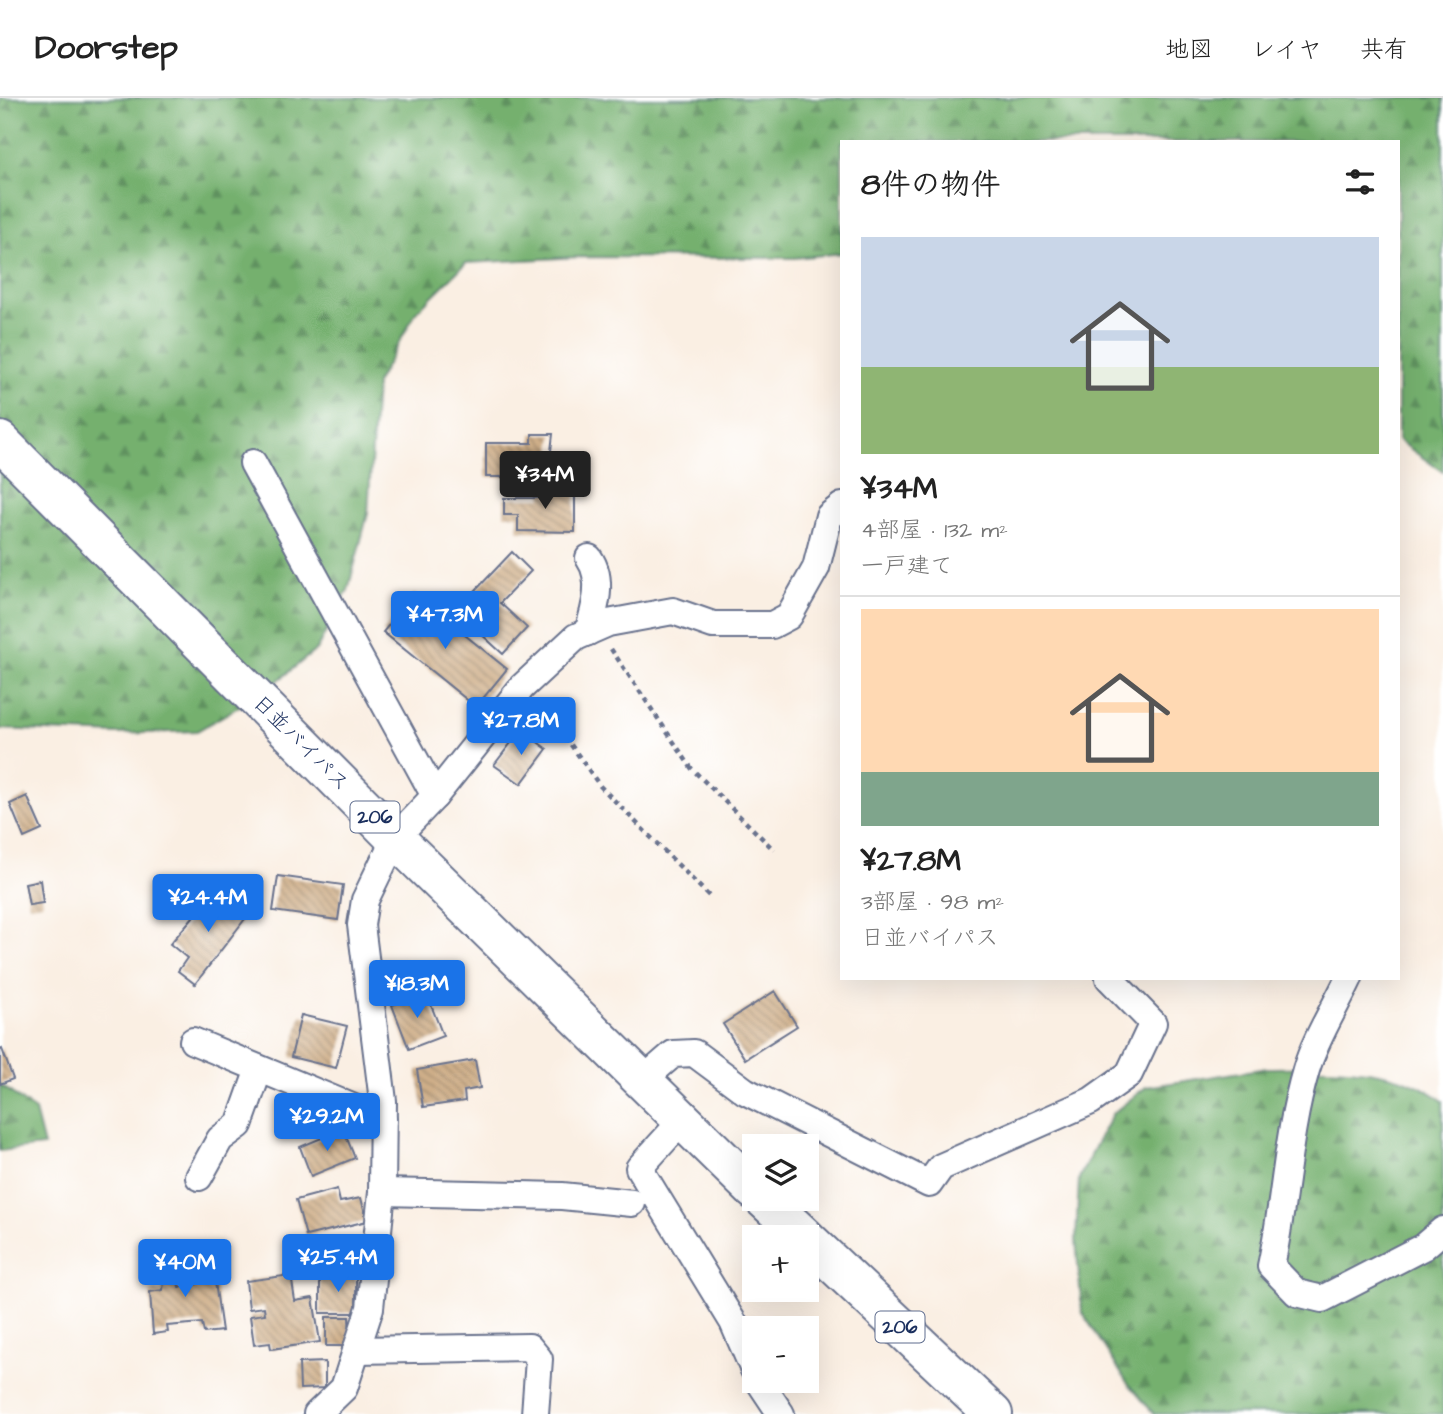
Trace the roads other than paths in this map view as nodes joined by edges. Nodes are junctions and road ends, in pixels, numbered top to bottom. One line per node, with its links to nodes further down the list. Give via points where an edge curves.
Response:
1 (0, 441): 7 (highway, 日並バイパス / 206)
2 (253, 463): 6 (street)
3 (840, 508): 5 (street, via 829,516 816,568 789,616 772,625 713,625 673,611)
4 (589, 558): 5 (street, via 595,566)
5 (593, 630): 6 (street, via 576,637 527,682)
6 (435, 796): 7 (street)
7 (395, 838): 12 (highway, 日並バイパス / 206); 13 (street, via 365,900 361,925)
8 (1111, 980): 12 (street, via 1153,1023 1129,1074 1091,1101 941,1167 929,1184 746,1091 694,1053 673,1054)
9 (1348, 980): 21 (street, via 1306,1069 1272,1266 1297,1293 1322,1299 1423,1247)
10 (193, 1041): 11 (street)
11 (259, 1069): 13 (street); 15 (street, via 239,1125 220,1139)
12 (643, 1080): 14 (highway, 日並バイパス / 206)
13 (383, 1120): 17 (street)
14 (681, 1122): 16 (highway, 日並バイパス / 206); 23 (street, via 639,1168)
15 (199, 1177)
16 (742, 1179)
17 (382, 1192): 18 (street, via 562,1196); 24 (street, via 370,1308)
18 (632, 1203)
19 (777, 1211): 20 (highway, 206)
20 (792, 1225)
21 (1443, 1230)
22 (819, 1250): 29 (highway, 206)
23 (742, 1343)
24 (356, 1350): 26 (street, via 344,1388); 27 (street, via 529,1347 539,1359)
25 (767, 1393): 28 (street)
26 (317, 1414)
27 (534, 1414)
28 (781, 1414)
29 (993, 1414)

